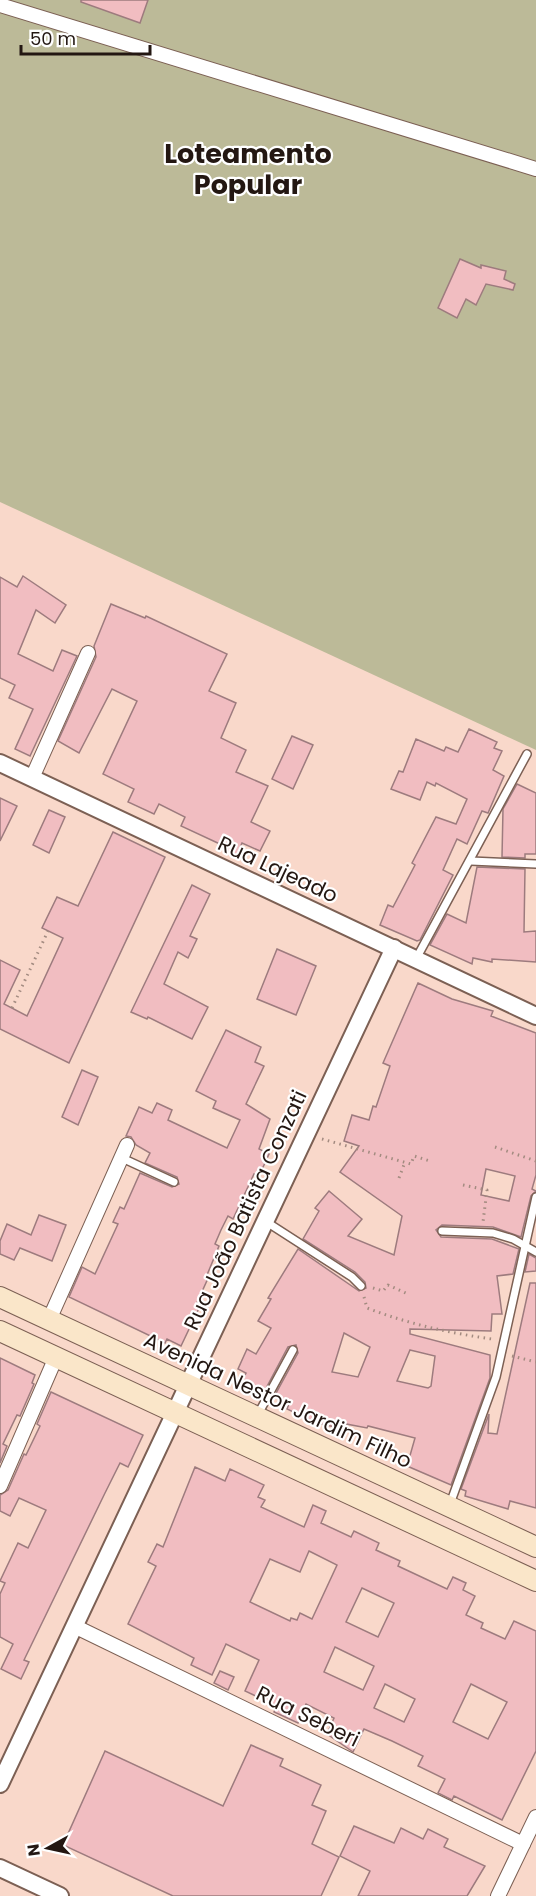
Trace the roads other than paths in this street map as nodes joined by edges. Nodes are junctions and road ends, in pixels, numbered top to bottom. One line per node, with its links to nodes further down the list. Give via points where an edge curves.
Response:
1 (0, 5): 2 (street)
2 (536, 169)
3 (88, 653): 6 (street)
4 (527, 753): 7 (lane)
5 (0, 763): 6 (street, Rua Lajeado)
6 (32, 778): 9 (street, Rua Lajeado)
7 (471, 861): 8 (lane); 10 (lane)
8 (536, 864)
9 (394, 948): 10 (street, Rua Lajeado); 16 (street, Rua João Batista Conzati)
10 (416, 959): 11 (street, Rua Lajeado)
11 (536, 1016)
12 (127, 1145): 13 (street)
13 (122, 1158): 14 (lane); 22 (street)
14 (174, 1182)
15 (536, 1197): 18 (lane)
16 (265, 1221): 20 (lane); 26 (street, Rua João Batista Conzati)
17 (442, 1231): 18 (lane, via 513,1239)
18 (524, 1247): 19 (lane); 30 (lane, via 496,1377)
19 (536, 1252)
20 (361, 1286)
21 (0, 1297): 22 (main road, Avenida Nestor Jardim Filho)
22 (49, 1320): 26 (main road, Avenida Nestor Jardim Filho)
23 (0, 1331): 25 (main road)
24 (293, 1350): 28 (lane)
25 (56, 1357): 27 (main road); 29 (street)
26 (188, 1385): 27 (street, Rua João Batista Conzati); 28 (main road, Avenida Nestor Jardim Filho)
27 (175, 1413): 32 (main road); 33 (street, Rua João Batista Conzati)
28 (256, 1417): 30 (main road, Avenida Nestor Jardim Filho)
29 (0, 1486)
30 (449, 1507): 31 (main road, Avenida Nestor Jardim Filho)
31 (536, 1547)
32 (536, 1581)
33 (74, 1626): 34 (street, Rua João Batista Conzati); 36 (street, Rua Seberi)
34 (0, 1784)
35 (536, 1817): 36 (street)
36 (523, 1844): 39 (street)
37 (0, 1868): 38 (street)
38 (60, 1896)
39 (498, 1896)

